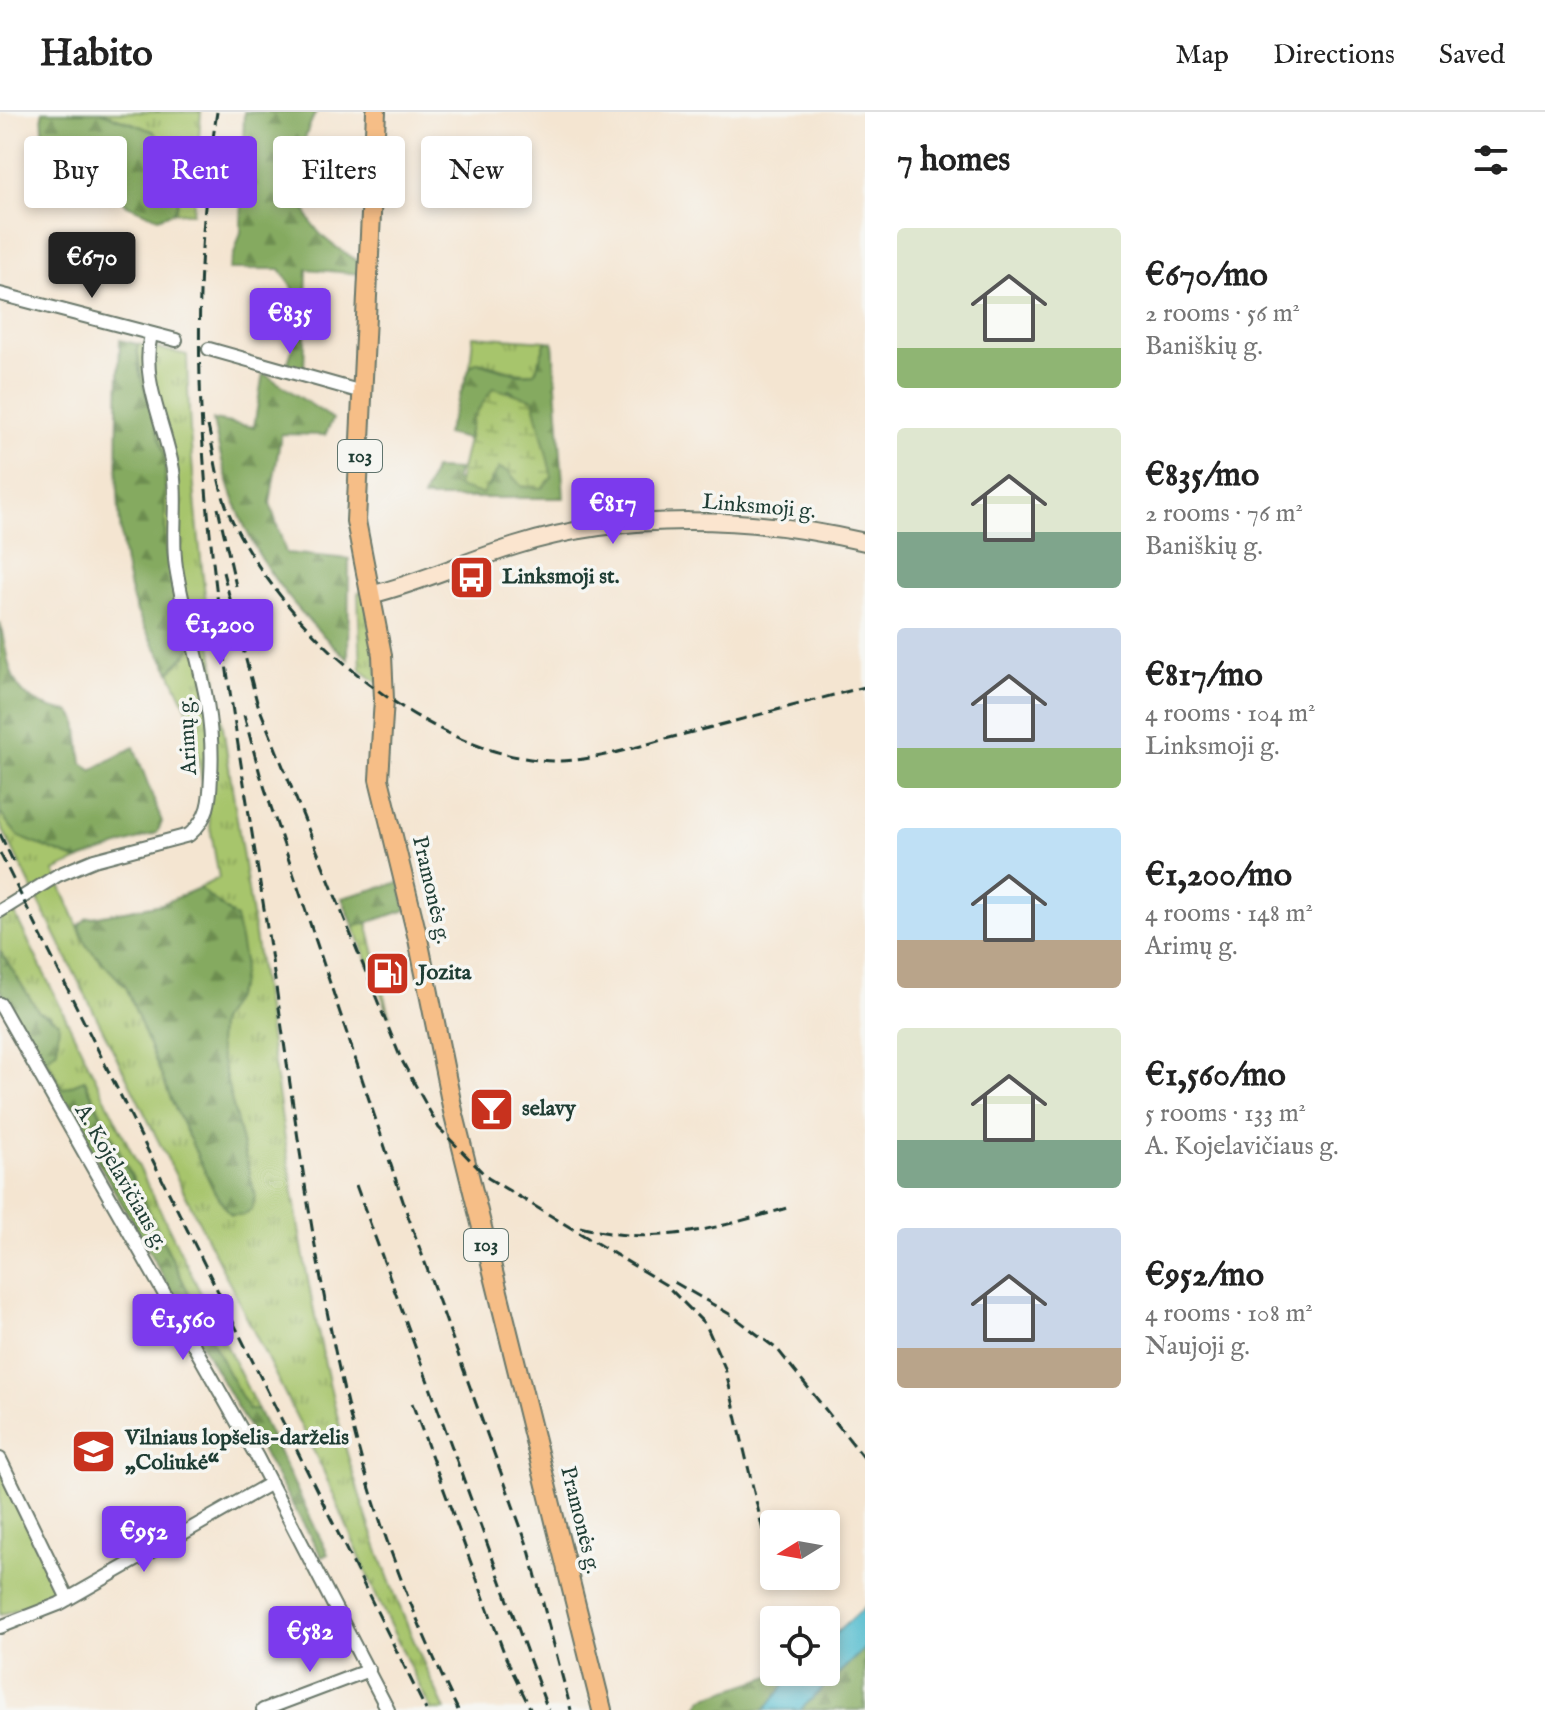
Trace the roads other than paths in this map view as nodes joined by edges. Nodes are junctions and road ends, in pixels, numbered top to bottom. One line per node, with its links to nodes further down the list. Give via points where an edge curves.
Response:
1 (376, 112): 6 (main road, Pramonės g. / 103)
2 (0, 294): 3 (street)
3 (151, 334): 4 (street); 9 (street, Arimų g., via 146,354 173,473 177,571 212,719 209,807 189,835 94,860)
4 (176, 340)
5 (209, 349): 6 (street)
6 (362, 392): 8 (main road, Pramonės g. / 103, via 356,521)
7 (865, 542): 8 (main road, Linksmoji g., via 746,524 623,525 517,545)
8 (370, 595): 18 (main road, Pramonės g. / 103, via 384,687 379,779 450,1100)
9 (0, 911)
10 (0, 1004): 12 (street, A. Kojelavičiaus g.)
11 (0, 1459): 13 (street)
12 (271, 1483): 13 (street); 15 (street, A. Kojelavičiaus g.)
13 (68, 1599): 14 (street)
14 (0, 1627)
15 (369, 1670): 16 (street); 17 (street, A. Kojelavičiaus g.)
16 (263, 1710)
17 (388, 1710)
18 (602, 1710)

